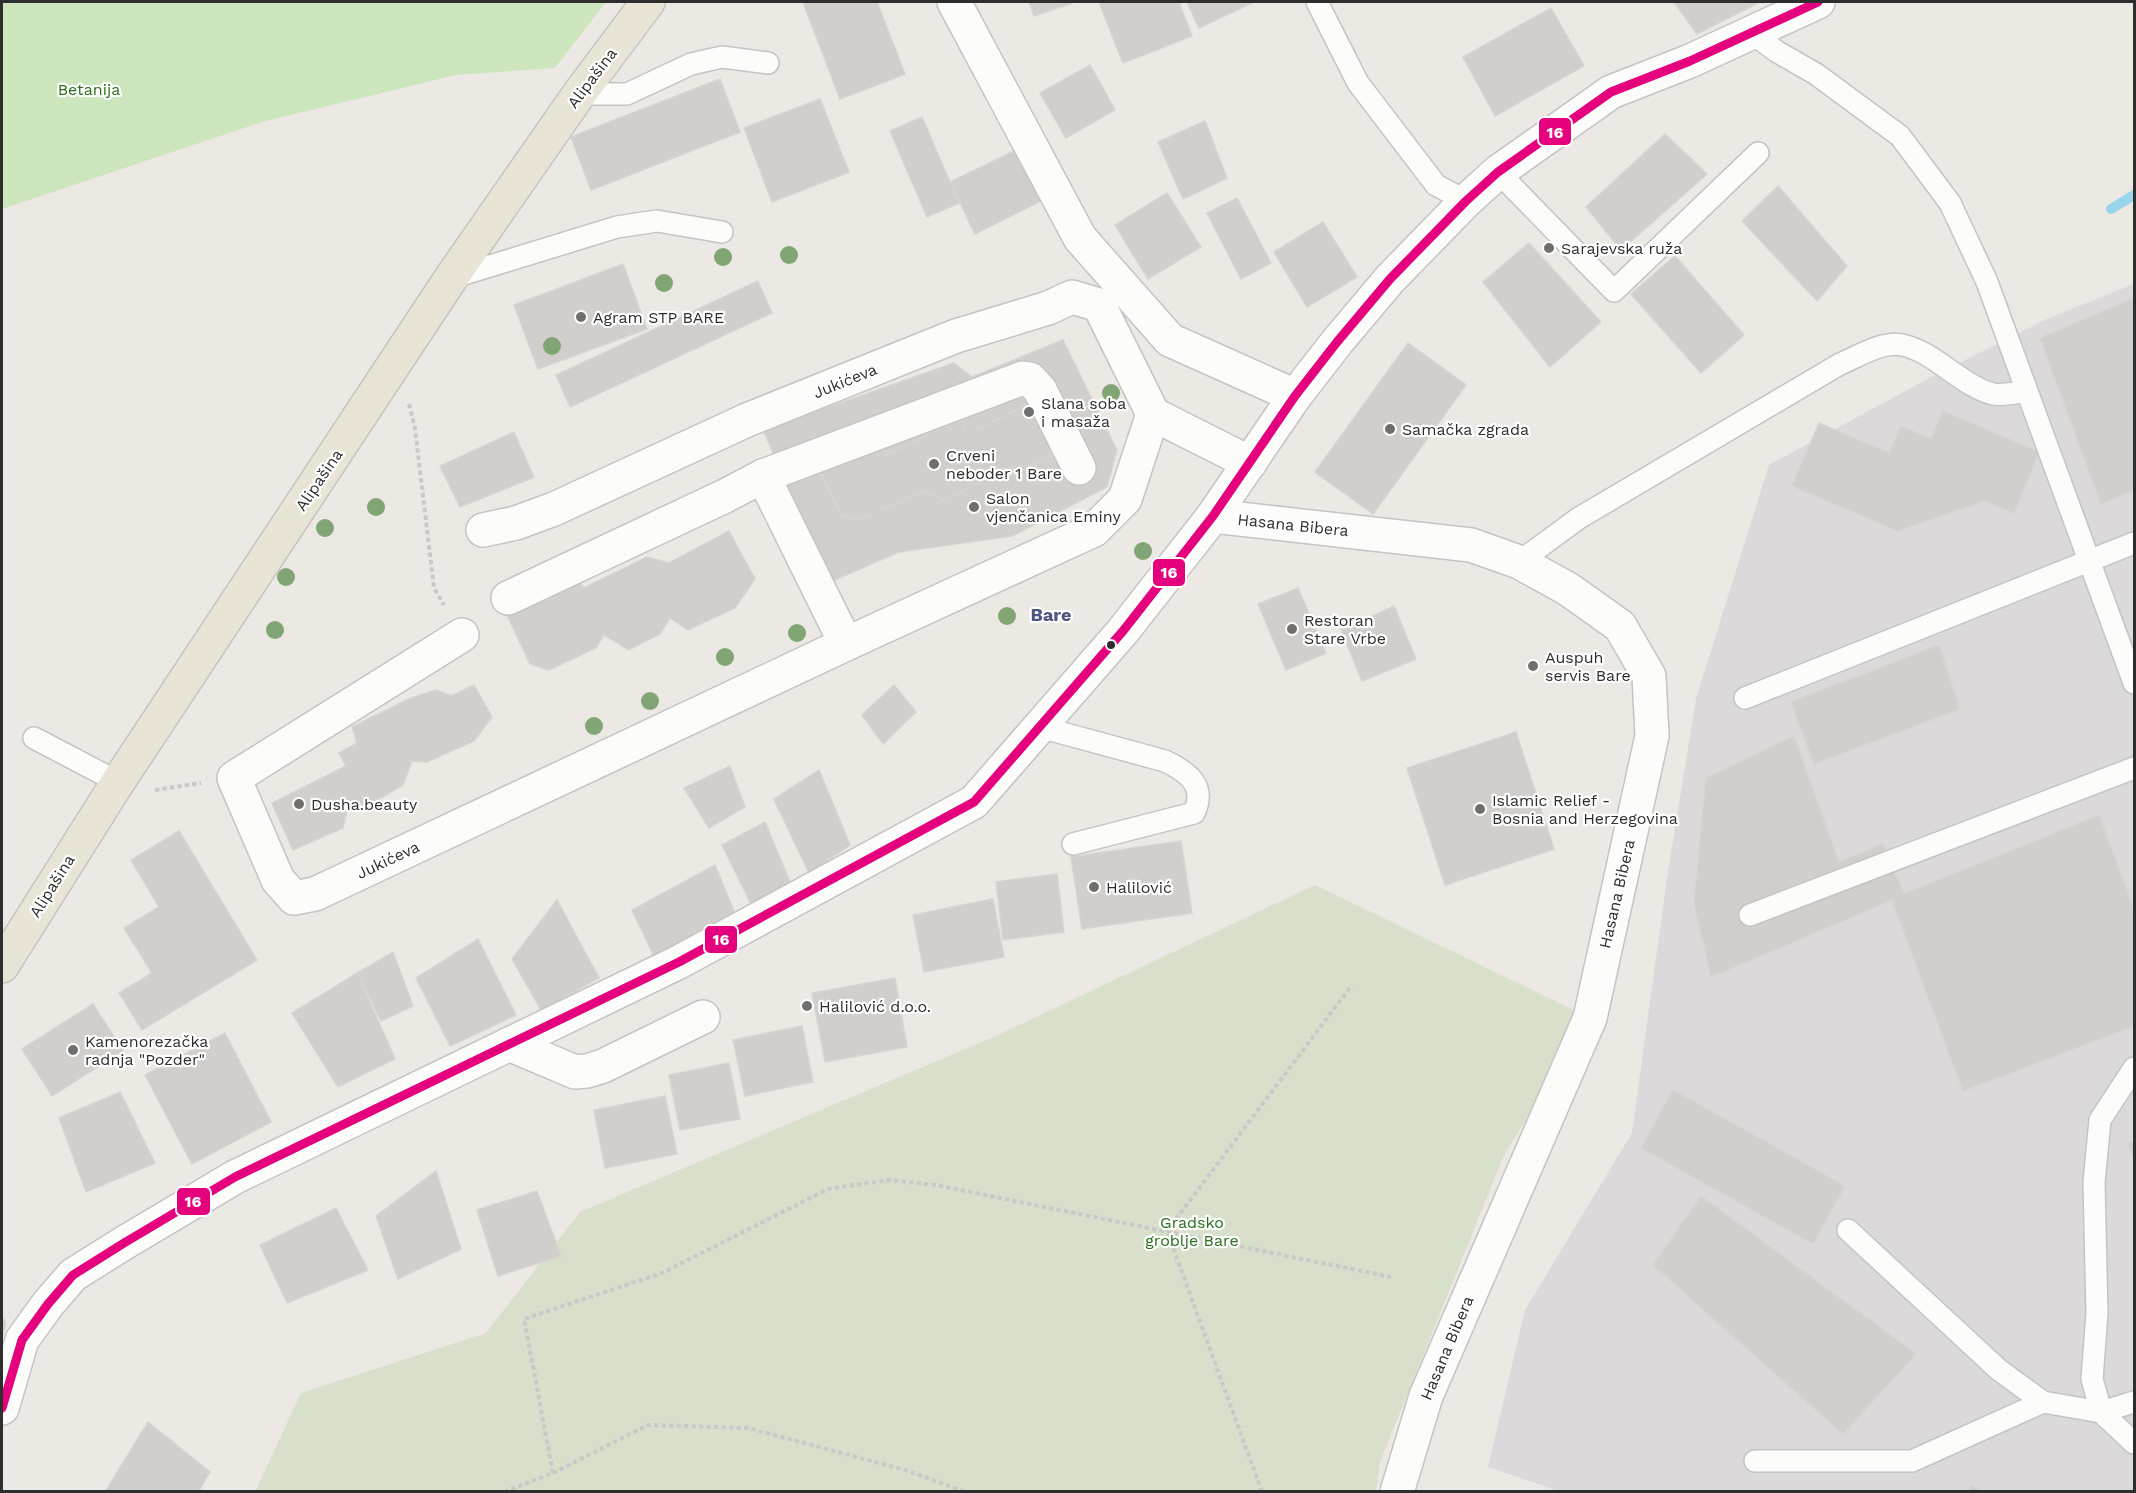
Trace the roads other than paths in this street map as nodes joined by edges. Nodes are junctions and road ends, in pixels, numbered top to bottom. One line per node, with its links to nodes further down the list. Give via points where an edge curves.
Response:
1 (648, 2): 7 (main road, Alipašina)
2 (954, 2): 14 (street, via 1080,238 1170,340)
3 (1317, 2): 10 (lane, via 1358,83 1436,185)
4 (1818, 2): 5 (street)
5 (1752, 33): 9 (street, via 1611,92); 13 (lane, via 1900,136 1950,203 1988,282)
6 (768, 63): 7 (lane, via 722,57 691,64 627,94)
7 (579, 94): 12 (main road, Alipašina)
8 (1758, 153): 9 (lane, via 1614,291)
9 (1498, 172): 10 (street)
10 (1466, 201): 14 (street, via 1390,279)
11 (722, 232): 12 (lane, via 657,221 616,227)
12 (451, 278): 32 (main road, Alipašina)
13 (2026, 392): 22 (lane); 23 (lane, via 1994,394 1925,354 1902,345 1878,347 1840,364 1579,518)
14 (1295, 396): 16 (street)
15 (1153, 414): 16 (street); 20 (street, Jukićeva, via 1099,305 1072,297 956,336 747,420 554,509); 26 (street, Jukićeva, via 1125,499 1094,530)
16 (1250, 463): 19 (street)
17 (1079, 468): 18 (street, via 1040,390 1030,379 1023,378)
18 (763, 476): 24 (street); 26 (street)
19 (1213, 516): 23 (street, Hasana Bibera, via 1471,545); 29 (street, via 1123,631)
20 (483, 530)
21 (2134, 543): 22 (lane)
22 (2089, 561): 27 (lane); 28 (lane)
23 (1520, 562): 46 (street, Hasana Bibera, via 1568,589 1620,626 1649,676 1652,736 1590,1018 1426,1396)
24 (508, 598)
25 (462, 635): 26 (street, Jukićeva, via 234,778 278,880 294,898 315,894)
26 (846, 644)
27 (2134, 683)
28 (1745, 698)
29 (1040, 727): 33 (lane, via 1166,761 1179,767 1198,790 1200,802 1194,813); 37 (street, via 974,802 679,962)
30 (34, 738): 32 (lane, via 70,755)
31 (2134, 768): 34 (lane)
32 (114, 790): 35 (main road, Alipašina)
33 (1073, 844)
34 (1750, 915)
35 (2, 966)
36 (703, 1017): 37 (street, via 587,1071 575,1072)
37 (509, 1044): 40 (street, via 235,1177 73,1275 22,1340)
38 (2134, 1068): 43 (lane, via 2100,1120 2094,1182 2097,1313 2092,1379)
39 (1848, 1230): 41 (lane, via 2000,1370)
40 (5, 1387)
41 (2043, 1402): 43 (lane); 45 (lane, via 1912,1461)
42 (2134, 1402): 43 (lane)
43 (2101, 1412): 44 (lane)
44 (2134, 1443)
45 (1755, 1461)
46 (1397, 1491)

